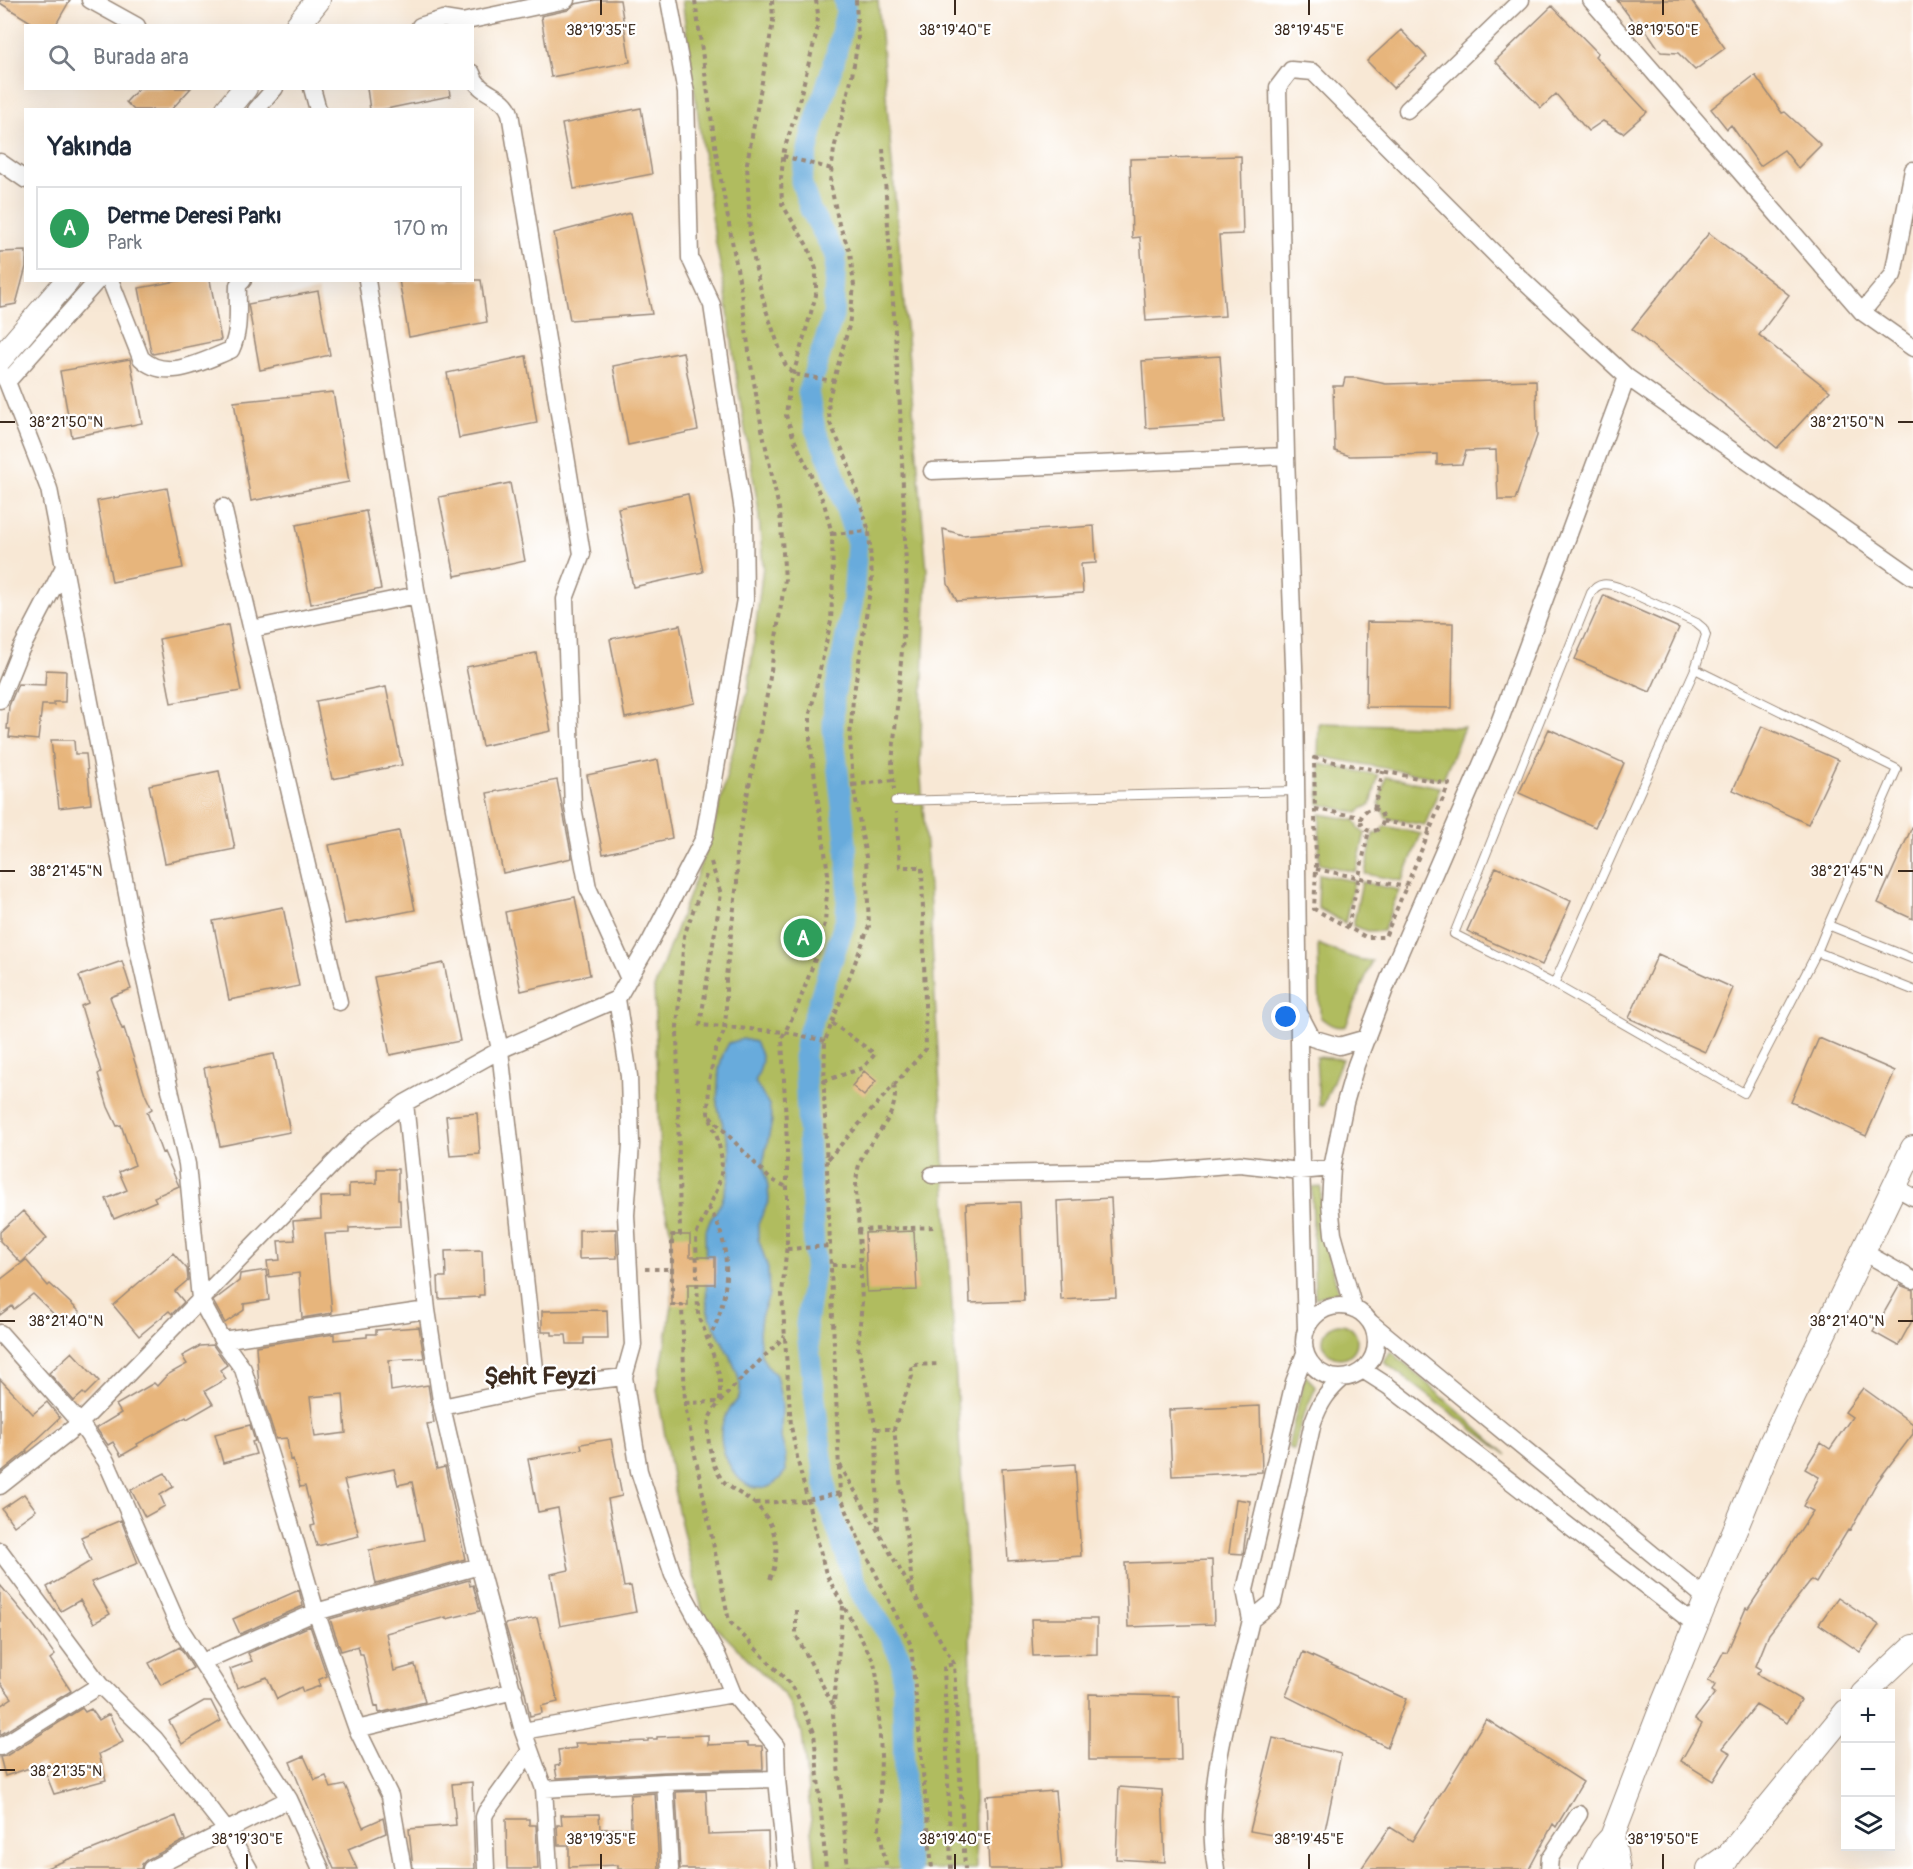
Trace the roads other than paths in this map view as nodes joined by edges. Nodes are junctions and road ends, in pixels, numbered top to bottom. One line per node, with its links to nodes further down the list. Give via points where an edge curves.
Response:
1 (90, 0): 7 (street)
2 (318, 0): 8 (street)
3 (566, 0): 10 (street)
4 (669, 0): 46 (street, via 686,93 690,258 712,305 744,518 746,599 704,838)
5 (1521, 0): 18 (street)
6 (1591, 0): 27 (street)
7 (133, 24)
8 (299, 24)
9 (427, 24): 10 (street, via 443,19)
10 (462, 24)
11 (474, 78): 46 (street, via 477,85 504,103 510,113 582,554 565,599 573,807 588,888)
12 (243, 90): 15 (street)
13 (273, 90): 16 (street)
14 (313, 90): 17 (street)
15 (229, 108)
16 (258, 108)
17 (317, 108)
18 (1407, 110)
19 (0, 162): 21 (street)
20 (1913, 170): 27 (street, via 1893,274)
21 (24, 179)
22 (66, 282): 29 (street)
23 (96, 282): 30 (street)
24 (111, 282): 25 (street, via 141,358 162,368 180,369 231,350 237,339)
25 (241, 282)
26 (367, 282): 37 (street)
27 (1862, 312): 28 (street)
28 (1913, 348)
29 (0, 359)
30 (4, 376): 35 (street, via 50,489)
31 (1627, 377): 32 (street, via 1503,262 1313,72 1291,70 1278,87); 36 (street); 52 (street, via 1497,728 1391,973)
32 (1286, 456): 33 (street); 41 (street)
33 (932, 471)
34 (223, 507): 38 (street)
35 (64, 567): 40 (street, via 19,653); 62 (street, via 136,941 187,1164)
36 (1913, 577)
37 (417, 595): 38 (street); 53 (street)
38 (252, 629): 50 (street)
39 (1695, 669): 43 (lane, via 1897,769); 47 (lane); 47 (lane, via 1706,636 1697,623 1618,587 1595,587 1454,934)
40 (0, 700)
41 (1295, 791): 42 (lane); 51 (street)
42 (895, 801)
43 (1828, 925): 44 (lane); 45 (lane)
44 (1817, 952): 47 (lane, via 1744,1093); 48 (lane)
45 (1913, 959)
46 (629, 979): 49 (street)
47 (1554, 984)
48 (1913, 990)
49 (616, 999): 53 (street); 71 (street, via 629,1076 631,1144 626,1215 633,1345)
50 (339, 1002)
51 (1298, 1012): 52 (street, via 1312,1038 1339,1046); 57 (street)
52 (1367, 1038): 56 (street, via 1345,1103)
53 (500, 1050): 54 (street); 73 (street)
54 (405, 1103): 62 (street, via 358,1137); 64 (street)
55 (1913, 1148): 59 (street)
56 (1332, 1168): 57 (street); 63 (street, via 1333,1234)
57 (1301, 1171): 58 (street, via 1240,1164 1155,1171); 66 (street)
58 (932, 1175)
59 (1904, 1192): 60 (street)
60 (1862, 1251): 61 (street); 79 (street, via 1770,1445)
61 (1913, 1280)
62 (200, 1299): 68 (street); 75 (street)
63 (1354, 1309): 65 (street); 66 (street, via 1332,1306 1311,1319)
64 (427, 1310): 68 (street); 74 (street)
65 (1370, 1322): 70 (street, via 1375,1332 1374,1353); 79 (street)
66 (1306, 1329): 69 (street)
67 (0, 1334): 75 (street)
68 (222, 1341): 80 (street, via 243,1369)
69 (1305, 1353): 72 (street, via 1320,1372); 81 (street, via 1294,1382 1245,1590)
70 (1363, 1370): 72 (street); 82 (street)
71 (624, 1377): 73 (street); 88 (street, via 639,1471 673,1575 718,1657)
72 (1343, 1378): 81 (street, via 1328,1392 1313,1422 1273,1602)
73 (537, 1387): 74 (street)
74 (442, 1407): 78 (street)
75 (80, 1423): 76 (street); 84 (street, via 106,1461 178,1625)
76 (0, 1486)
77 (0, 1551): 85 (street)
78 (479, 1566): 80 (street); 87 (street)
79 (1707, 1599): 82 (street)
80 (316, 1612): 84 (street); 90 (street)
81 (1251, 1620): 110 (street, via 1213,1799 1212,1846)
82 (1696, 1625): 100 (street)
83 (1913, 1647): 86 (street)
84 (202, 1662): 97 (street)
85 (100, 1685): 92 (street); 99 (street, via 155,1739)
86 (1868, 1689)
87 (514, 1691): 90 (street); 91 (street)
88 (733, 1694): 91 (street); 94 (street, via 776,1746)
89 (1841, 1717): 101 (street)
90 (357, 1729): 105 (street, via 390,1796)
91 (523, 1731): 93 (street)
92 (0, 1748)
93 (530, 1751): 96 (street); 106 (street, via 484,1817)
94 (777, 1779): 95 (street); 109 (street)
95 (665, 1782): 96 (street); 108 (street)
96 (544, 1789): 107 (street)
97 (289, 1799): 99 (street); 104 (street)
98 (1579, 1814): 111 (street, via 1550,1858)
99 (227, 1831): 102 (street); 103 (street)
100 (1612, 1837): 112 (street); 113 (street)
101 (1720, 1864)
102 (151, 1869)
103 (249, 1869)
104 (321, 1869)
105 (403, 1869)
106 (486, 1869)
107 (549, 1869)
108 (670, 1869)
109 (786, 1869)
110 (1216, 1869)
111 (1549, 1869)
112 (1591, 1869)
113 (1618, 1869)

